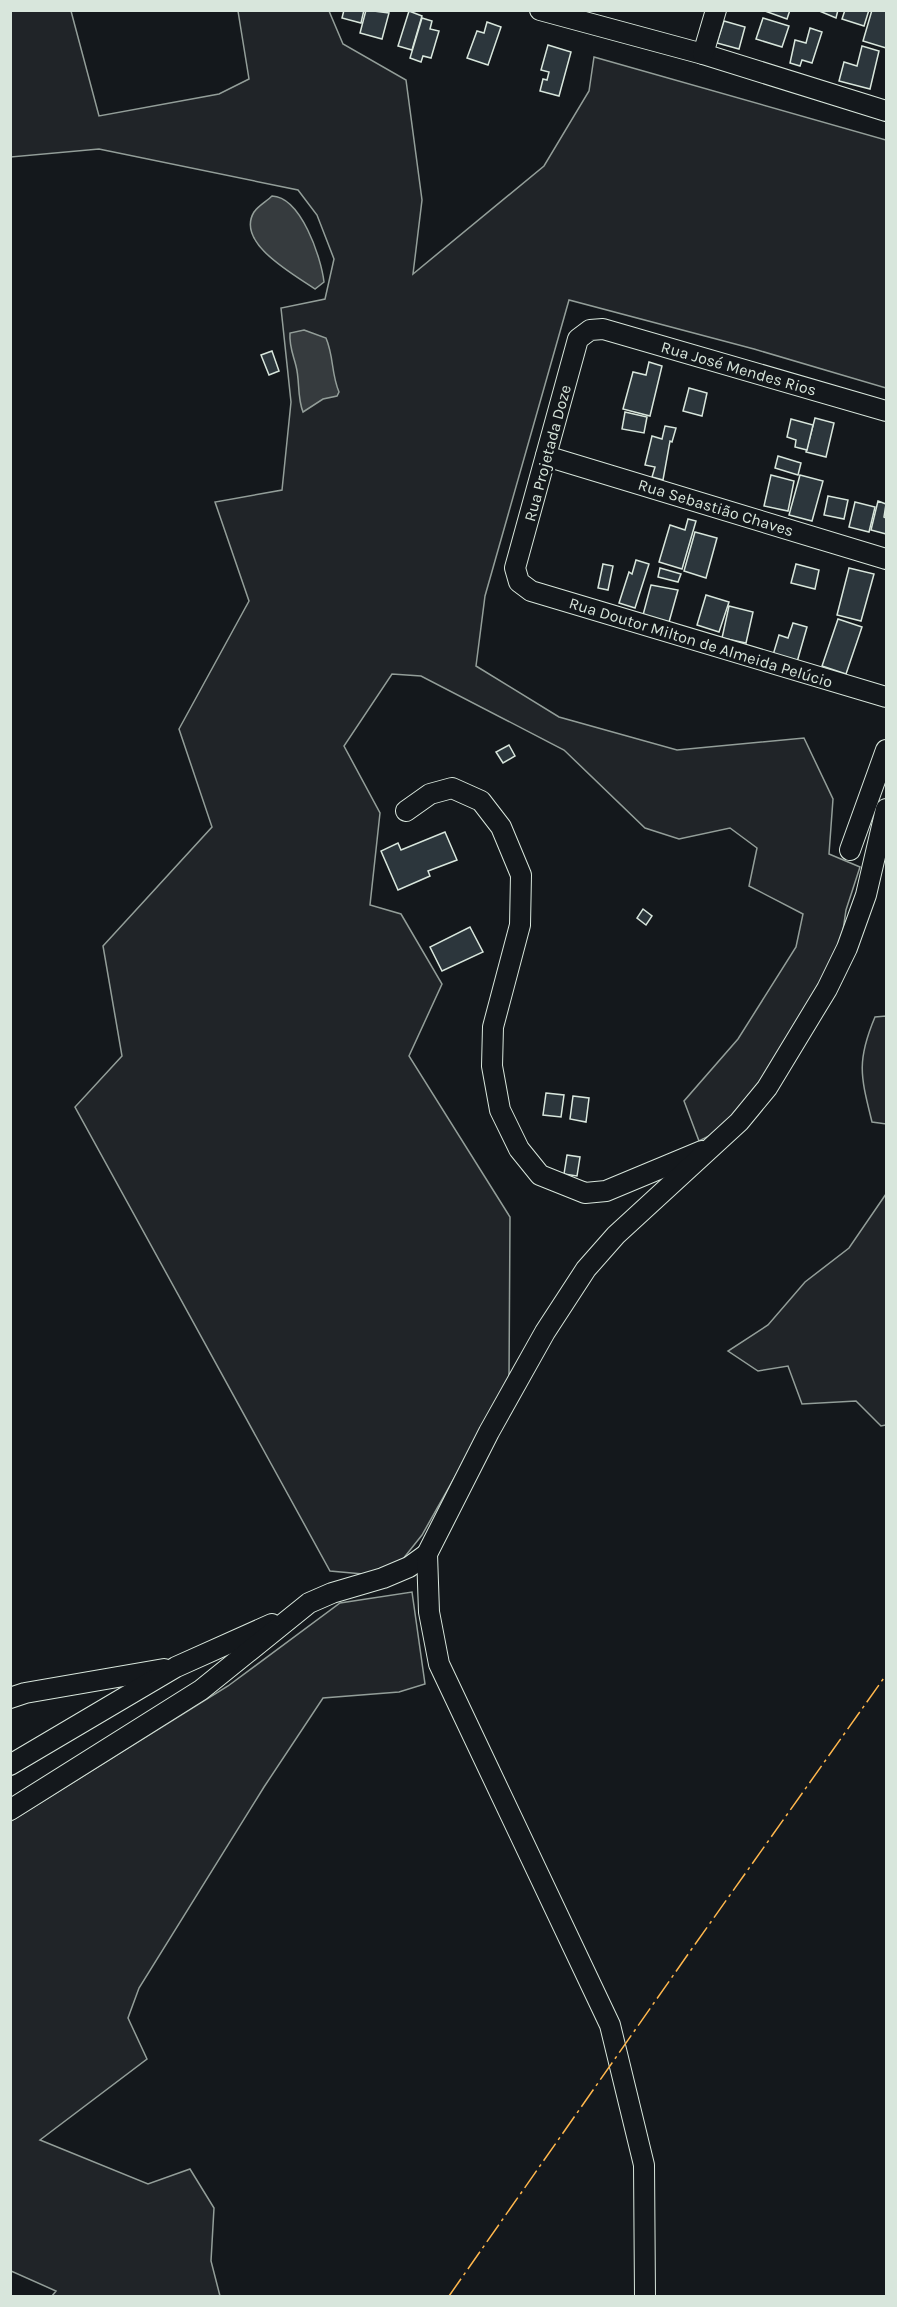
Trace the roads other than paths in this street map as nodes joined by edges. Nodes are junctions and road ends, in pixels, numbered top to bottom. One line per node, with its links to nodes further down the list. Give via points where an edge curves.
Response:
1 (540, 10): 3 (street)
2 (717, 10): 3 (street)
3 (703, 54): 4 (street)
4 (886, 111)
5 (590, 330): 6 (street, Rua José Mendes Rios, via 603,328); 7 (street, Rua Projetada Doze, via 578,339)
6 (886, 411)
7 (546, 456): 8 (street, Rua Sebastião Chaves); 9 (street, Rua Projetada Doze, via 515,568)
8 (886, 559)
9 (519, 582): 10 (street, Rua Doutor Milton de Almeida Pelúcio, via 531,591)
10 (886, 697)
11 (886, 750): 14 (street)
12 (886, 809): 15 (street, via 866,895 827,989 767,1088)
13 (406, 811): 15 (street, via 430,794 452,788 481,801 501,827 521,875 520,925 493,1027 492,1066 500,1110 519,1149 540,1175 585,1193 606,1191)
14 (850, 850)
15 (713, 1146): 16 (street, via 616,1235 586,1269 494,1422)
16 (427, 1554): 17 (street, via 409,1568 332,1593); 22 (street, via 429,1612 439,1664 610,2025 644,2165)
17 (292, 1616): 18 (street); 21 (street, via 201,1690)
18 (176, 1667): 19 (street); 20 (street)
19 (10, 1698)
20 (10, 1765)
21 (10, 1810)
22 (645, 2296)

